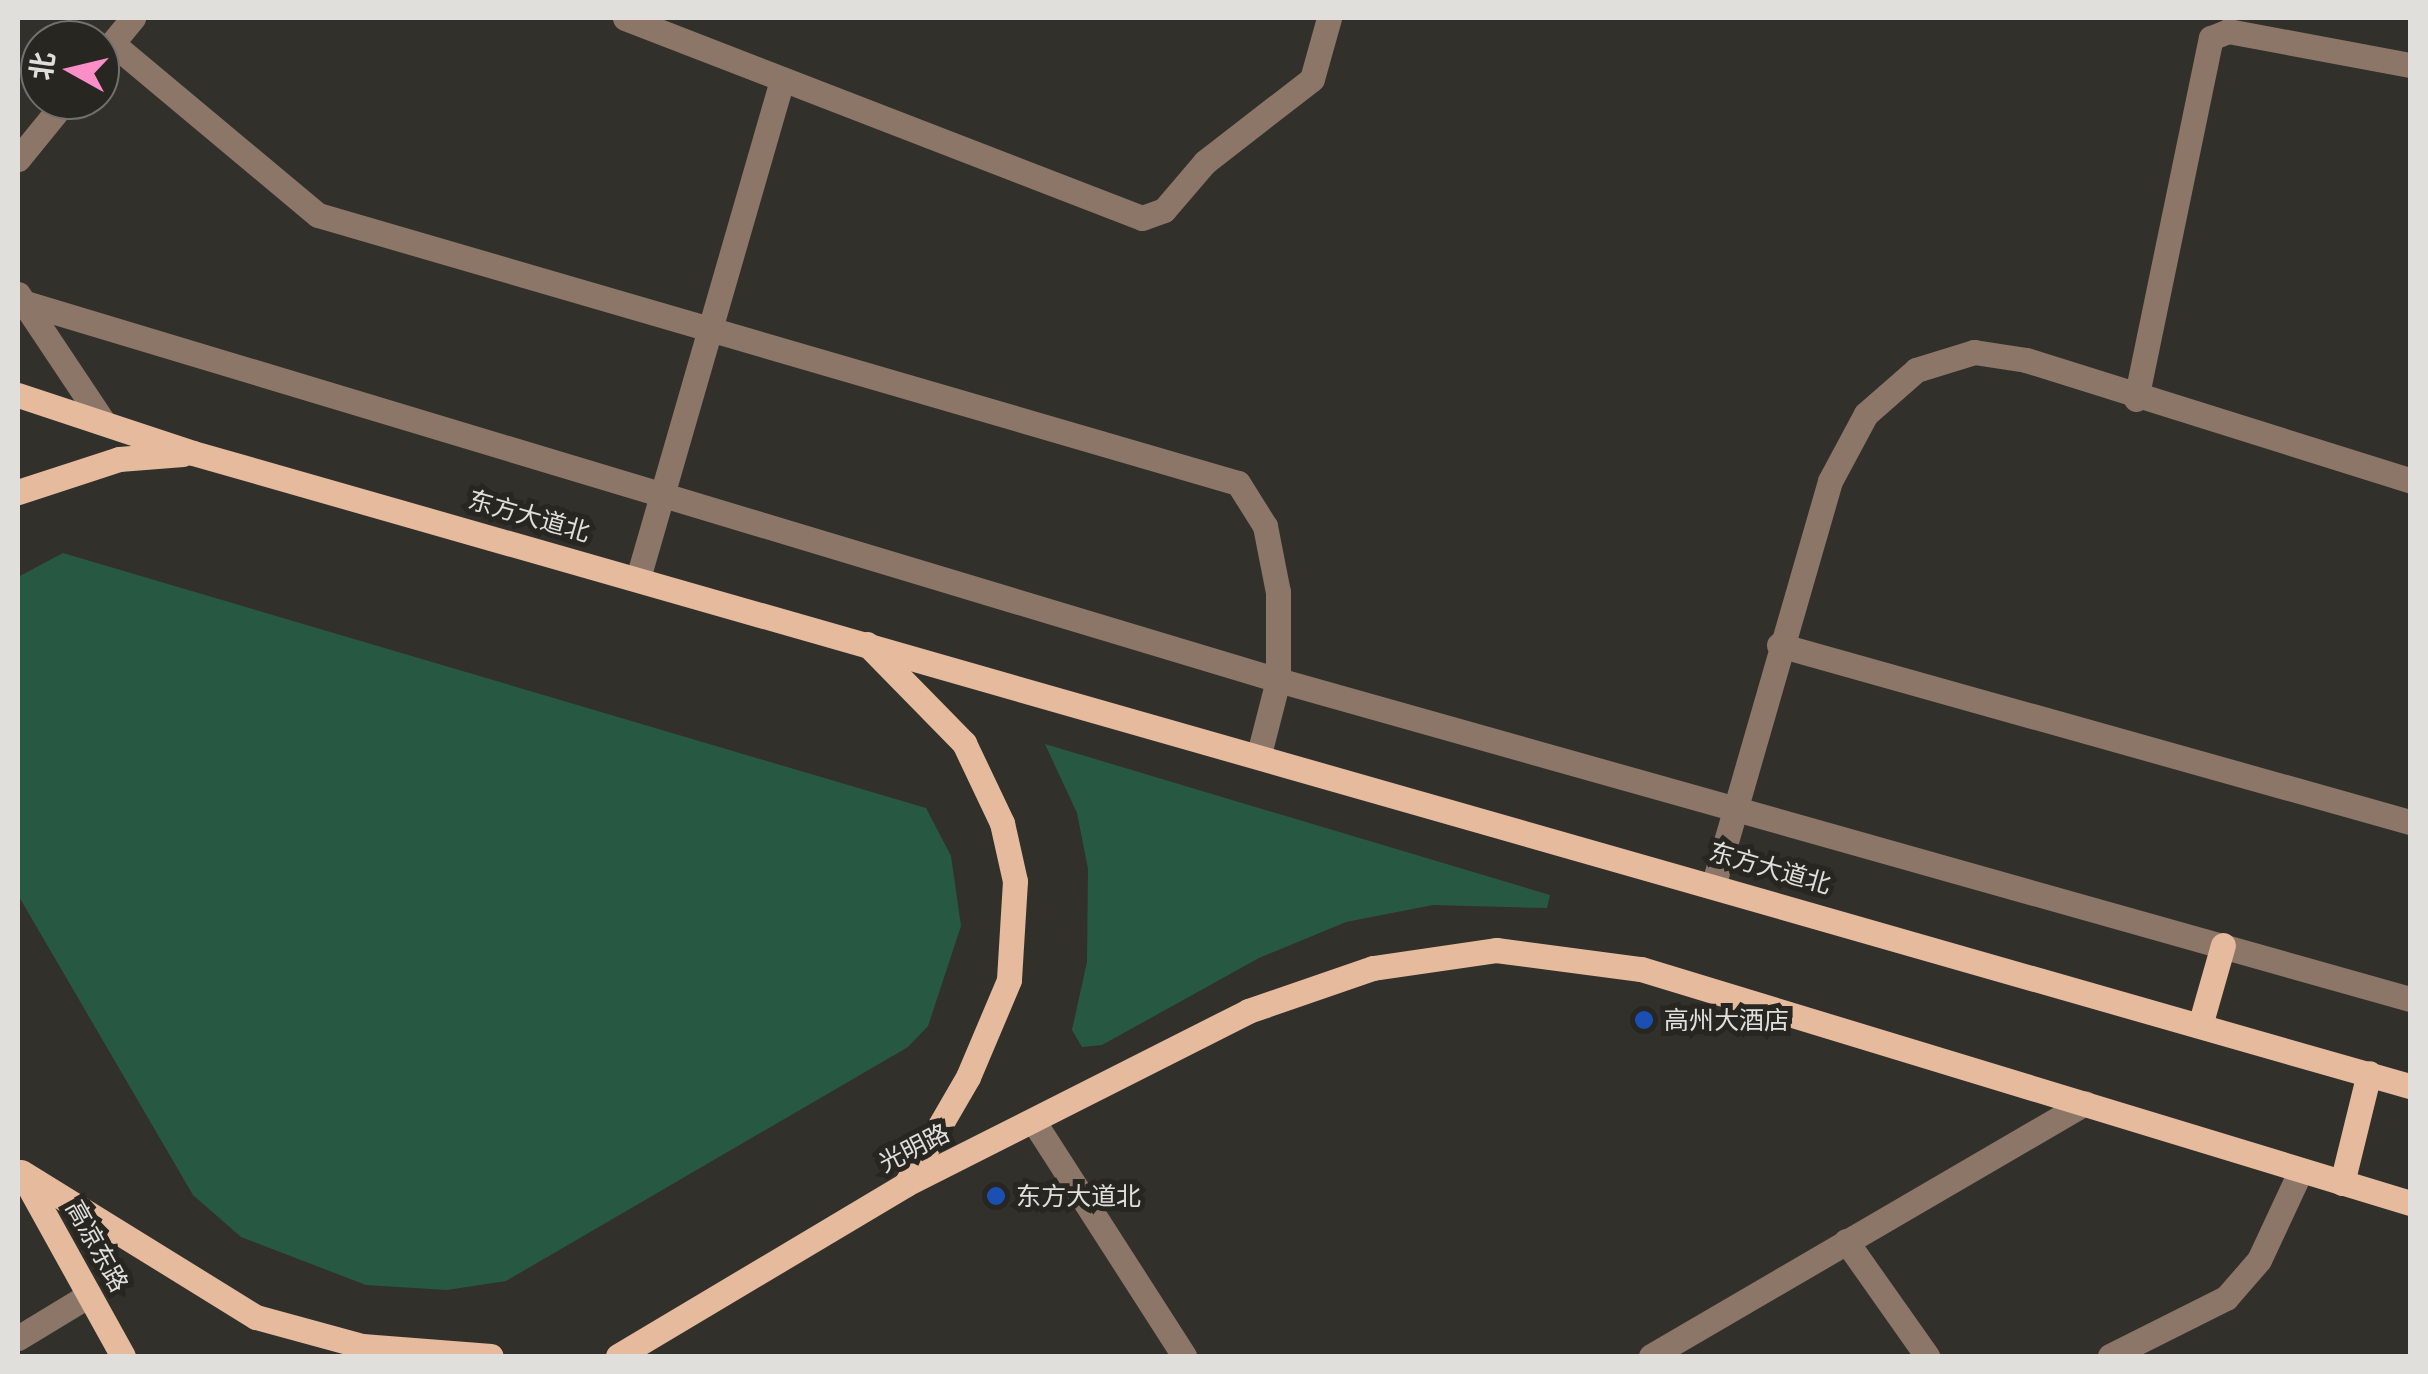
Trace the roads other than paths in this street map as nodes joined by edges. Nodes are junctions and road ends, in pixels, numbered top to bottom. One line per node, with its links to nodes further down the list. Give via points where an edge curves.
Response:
1 (625, 18): 5 (street)
2 (1329, 18): 5 (street, via 1312,78 1205,162 1164,210 1142,218)
3 (120, 61): 9 (street, via 306,209)
4 (2410, 65): 11 (street, via 2228,31 2211,38)
5 (782, 80): 9 (street)
6 (50, 120): 7 (street)
7 (18, 159)
8 (20, 297): 12 (street); 16 (street)
9 (710, 332): 16 (street); 20 (street, via 1238,484 1260,514 1271,551)
10 (18, 394): 12 (main road, 东方大道北)
11 (2136, 398): 14 (street); 19 (street, via 2062,370 1974,352 1901,380 1846,445)
12 (104, 423): 13 (main road, 东方大道北)
13 (193, 453): 15 (main road, via 118,459); 17 (main road, 东方大道北)
14 (2410, 480)
15 (18, 492)
16 (660, 497): 17 (street); 20 (street)
17 (638, 578): 18 (main road, 东方大道北)
18 (865, 642): 21 (main road, 东方大道北); 35 (main road, via 964,743 1002,823 1015,880 1009,980 968,1077)
19 (1779, 646): 22 (street); 23 (street)
20 (1278, 680): 21 (street); 22 (street)
21 (1258, 754): 24 (main road, 东方大道北)
22 (1732, 810): 24 (street); 25 (street)
23 (2410, 822)
24 (1714, 884): 27 (main road, 东方大道北)
25 (2223, 945): 26 (street); 27 (main road)
26 (2410, 999)
27 (2201, 1022): 28 (main road, 东方大道北)
28 (2369, 1073): 29 (main road, 东方大道北); 34 (main road)
29 (2410, 1086)
30 (2085, 1103): 31 (main road, 光明路, via 1641,969 1536,951 1373,968 1248,1012); 33 (main road); 37 (street)
31 (1034, 1122): 35 (main road, 光明路); 43 (street)
32 (19, 1168): 38 (main road, 高凉东路); 41 (main road, via 256,1317 362,1346)
33 (2301, 1170): 34 (main road); 46 (street, via 2259,1260 2226,1298)
34 (2342, 1183): 36 (main road)
35 (906, 1184): 42 (main road, 光明路)
36 (2410, 1203)
37 (1846, 1240): 44 (street); 45 (street)
38 (89, 1294): 39 (street); 40 (main road, 高凉东路)
39 (18, 1338)
40 (123, 1356)
41 (491, 1356)
42 (618, 1356)
43 (1184, 1356)
44 (1651, 1356)
45 (1927, 1356)
46 (2110, 1356)

